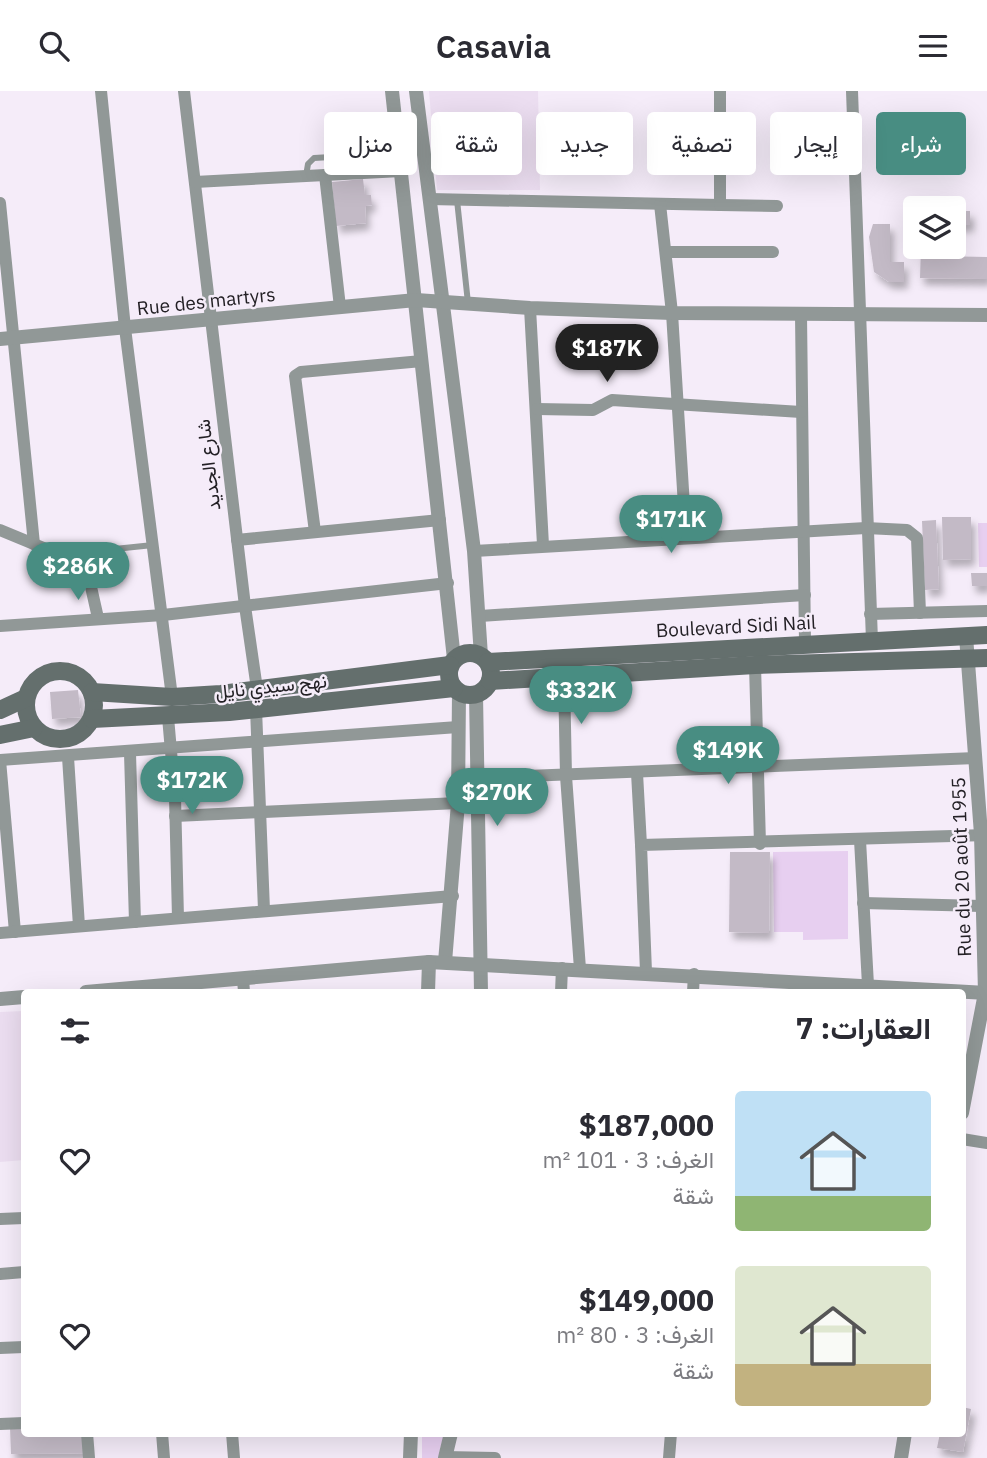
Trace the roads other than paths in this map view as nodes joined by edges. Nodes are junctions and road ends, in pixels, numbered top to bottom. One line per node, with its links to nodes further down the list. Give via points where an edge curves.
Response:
1 (101, 91): 31 (street)
2 (184, 91): 12 (street, شارع الجديد)
3 (392, 91): 7 (street)
4 (416, 91): 13 (street)
5 (720, 91): 17 (street)
6 (852, 91): 29 (street)
7 (394, 112)
8 (324, 157): 11 (lane, via 308,164)
9 (325, 175): 11 (street); 24 (street)
10 (401, 175): 21 (street)
11 (306, 176): 12 (street)
12 (195, 182): 30 (street, شارع الجديد)
13 (430, 199): 14 (street); 22 (street)
14 (457, 200): 16 (street); 23 (lane)
15 (0, 203): 32 (street)
16 (660, 205): 17 (street); 19 (street)
17 (720, 205): 18 (street)
18 (777, 206)
19 (666, 252): 20 (street); 26 (street)
20 (773, 252)
21 (416, 300): 22 (street, Rue des martyrs); 24 (street, Rue des martyrs); 33 (street)
22 (441, 301): 23 (street, Rue des martyrs); 47 (street)
23 (468, 303): 25 (street, Rue des martyrs)
24 (340, 307): 30 (street, Rue des martyrs)
25 (530, 309): 26 (street, Rue des martyrs); 35 (street)
26 (671, 313): 27 (street, Rue des martyrs); 34 (street)
27 (801, 315): 29 (street, Rue des martyrs); 36 (street)
28 (987, 315): 29 (street, Rue des martyrs)
29 (858, 316): 38 (street)
30 (211, 319): 31 (street, Rue des martyrs); 43 (street, شارع الجديد)
31 (125, 328): 32 (street, Rue des martyrs); 45 (street)
32 (6, 339): 44 (street)
33 (422, 361): 37 (street); 41 (street, via 295,376)
34 (677, 404): 35 (street, via 612,400 593,410); 36 (street); 42 (street)
35 (537, 409): 46 (street)
36 (801, 412): 40 (street)
37 (440, 520): 41 (street); 49 (street)
38 (866, 527): 40 (street); 53 (street, via 907,530 918,538); 54 (street)
39 (0, 530): 44 (street)
40 (803, 530): 42 (street); 50 (street)
41 (315, 532): 43 (street)
42 (686, 538): 46 (street)
43 (237, 540): 51 (street, شارع الجديد)
44 (34, 544): 48 (street)
45 (153, 545): 48 (lane, via 86,552); 55 (street)
46 (543, 545): 47 (street)
47 (474, 551): 56 (street)
48 (75, 561): 57 (street, via 89,578)
49 (448, 583): 51 (street); 65 (street)
50 (805, 596): 56 (street); 62 (street)
51 (245, 606): 55 (street); 69 (street, شارع الجديد)
52 (987, 611): 53 (street)
53 (920, 613): 54 (street)
54 (870, 614): 61 (street)
55 (163, 615): 57 (street); 72 (street)
56 (480, 616): 63 (street)
57 (98, 618): 58 (street)
58 (0, 626)
59 (987, 635): 60 (main road, Boulevard Sidi Nail)
60 (966, 636): 61 (main road, Boulevard Sidi Nail); 64 (street, Rue du 20 août 1955)
61 (872, 641): 62 (main road, Boulevard Sidi Nail)
62 (805, 643): 63 (main road, Boulevard Sidi Nail)
63 (484, 659): 65 (main road, via 470,652); 68 (main road)
64 (978, 659): 66 (main road, Boulevard Sidi Nail); 84 (street, Rue du 20 août 1955)
65 (452, 662): 69 (main road, نهج سيدي نايل); 70 (main road, via 449,677)
66 (755, 665): 67 (main road, Boulevard Sidi Nail); 87 (street)
67 (564, 677): 68 (main road, Boulevard Sidi Nail); 89 (street)
68 (490, 681): 70 (main road)
69 (257, 689): 72 (main road, نهج سيدي نايل)
70 (463, 691): 74 (main road, نهج سيدي نايل); 78 (street); 90 (street)
71 (92, 692): 72 (main road, نهج سيدي نايل); 73 (main road, via 78,675 57,670 37,679); 77 (main road)
72 (172, 697)
73 (26, 698): 75 (main road); 79 (main road)
74 (256, 709): 76 (main road, نهج سيدي نايل); 81 (street)
75 (0, 710)
76 (168, 717): 77 (main road, نهج سيدي نايل); 82 (street)
77 (92, 719): 79 (main road, via 86,729 66,739 43,735)
78 (458, 727): 81 (street); 91 (street)
79 (34, 728): 80 (main road)
80 (0, 735)
81 (257, 740): 82 (street); 92 (street)
82 (172, 746): 83 (street); 93 (street)
83 (130, 753): 85 (street); 103 (street)
84 (980, 753): 87 (street); 94 (street, Rue du 20 août 1955)
85 (68, 757): 86 (street); 104 (street)
86 (0, 759): 105 (street)
87 (758, 768): 88 (street); 96 (street)
88 (637, 773): 89 (street); 97 (street)
89 (566, 776): 90 (street); 111 (street)
90 (478, 778): 109 (street)
91 (458, 803): 92 (street); 98 (street)
92 (260, 813): 93 (street); 101 (street)
93 (175, 816): 102 (street)
94 (984, 834): 95 (street); 100 (street, Rue du 20 août 1955)
95 (860, 840): 96 (street); 99 (street)
96 (760, 844): 97 (street)
97 (641, 845): 112 (street)
98 (453, 895): 101 (street); 108 (street)
99 (863, 903): 100 (street); 114 (street)
100 (982, 906): 125 (street, Rue du 20 août 1955)
101 (264, 910): 102 (street)
102 (178, 918): 103 (street)
103 (135, 922): 104 (street)
104 (79, 926): 105 (street)
105 (15, 932): 106 (street)
106 (0, 933)
107 (429, 962): 108 (street); 115 (street); 119 (street)
108 (445, 962): 109 (street)
109 (481, 964): 110 (street); 120 (street)
110 (562, 968): 111 (street); 121 (street)
111 (580, 969): 112 (street)
112 (646, 972): 113 (street)
113 (694, 974): 117 (street); 122 (street)
114 (867, 985): 117 (street); 123 (street)
115 (244, 986): 116 (street)
116 (201, 988): 118 (street)
117 (839, 988)
118 (172, 989)
119 (428, 989)
120 (481, 989)
121 (561, 989)
122 (694, 989)
123 (926, 989)
124 (966, 992): 125 (street)
125 (986, 993): 128 (street, Rue du 20 août 1955)
126 (21, 997): 127 (street)
127 (0, 999)
128 (967, 1069)
129 (966, 1140): 130 (street)
130 (987, 1143)
131 (21, 1218): 132 (street)
132 (0, 1219)
133 (21, 1272): 134 (street)
134 (0, 1273)
135 (21, 1347): 136 (street)
136 (0, 1348)
137 (21, 1423): 138 (street)
138 (0, 1424)
139 (87, 1437): 147 (street)
140 (162, 1437): 148 (street)
141 (232, 1437): 149 (street)
142 (410, 1437): 150 (street)
143 (450, 1437): 146 (street)
144 (671, 1437): 152 (street)
145 (904, 1437): 153 (street)
146 (445, 1457): 151 (street)
147 (89, 1458)
148 (163, 1458)
149 (234, 1458)
150 (406, 1458)
151 (495, 1458)
152 (669, 1458)
153 (901, 1458)

